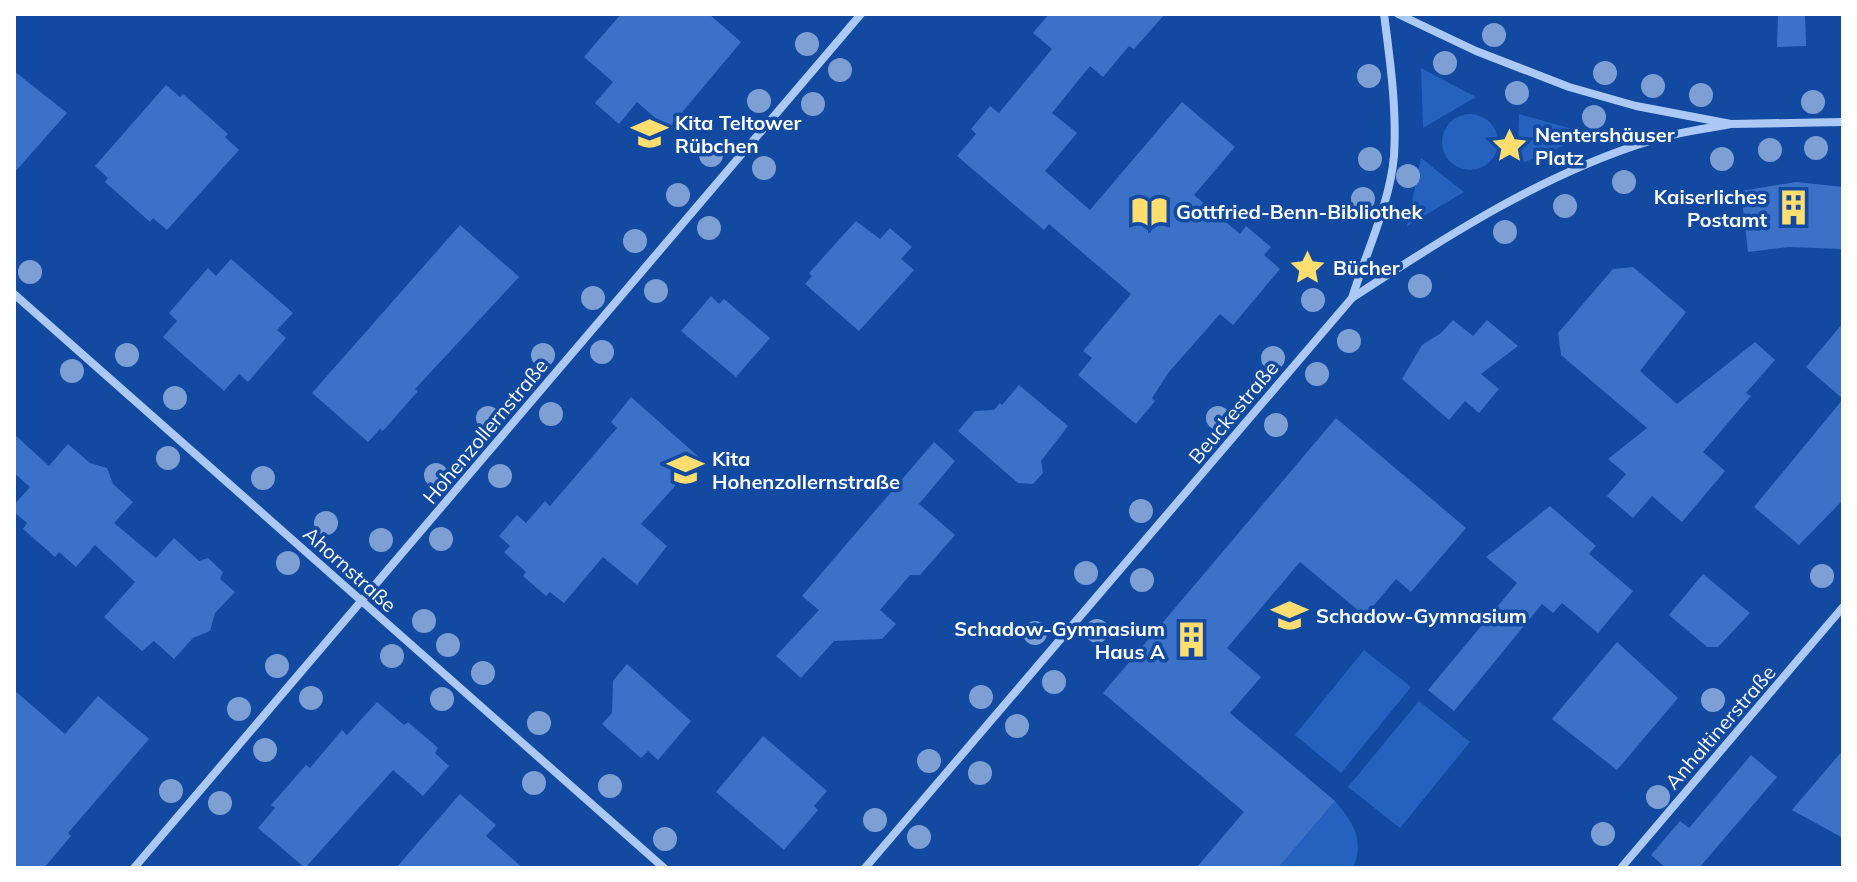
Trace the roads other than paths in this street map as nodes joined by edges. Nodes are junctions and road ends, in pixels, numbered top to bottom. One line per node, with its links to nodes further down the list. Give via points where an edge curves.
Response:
1 (861, 14): 8 (street, Hohenzollernstraße)
2 (1384, 14): 7 (street, via 1394,157)
3 (1398, 14): 5 (street, via 1569,87)
4 (1843, 122): 5 (street)
5 (1731, 124): 7 (street, Beuckestraße, via 1654,140 1578,169 1422,253)
6 (14, 294): 8 (street, Ahornstraße)
7 (1352, 298): 12 (street, Beuckestraße)
8 (363, 601): 10 (street, Hohenzollernstraße); 11 (street, Ahornstraße)
9 (1843, 607): 13 (street, Anhaltinerstraße)
10 (134, 868)
11 (664, 868)
12 (865, 868)
13 (1621, 868)

